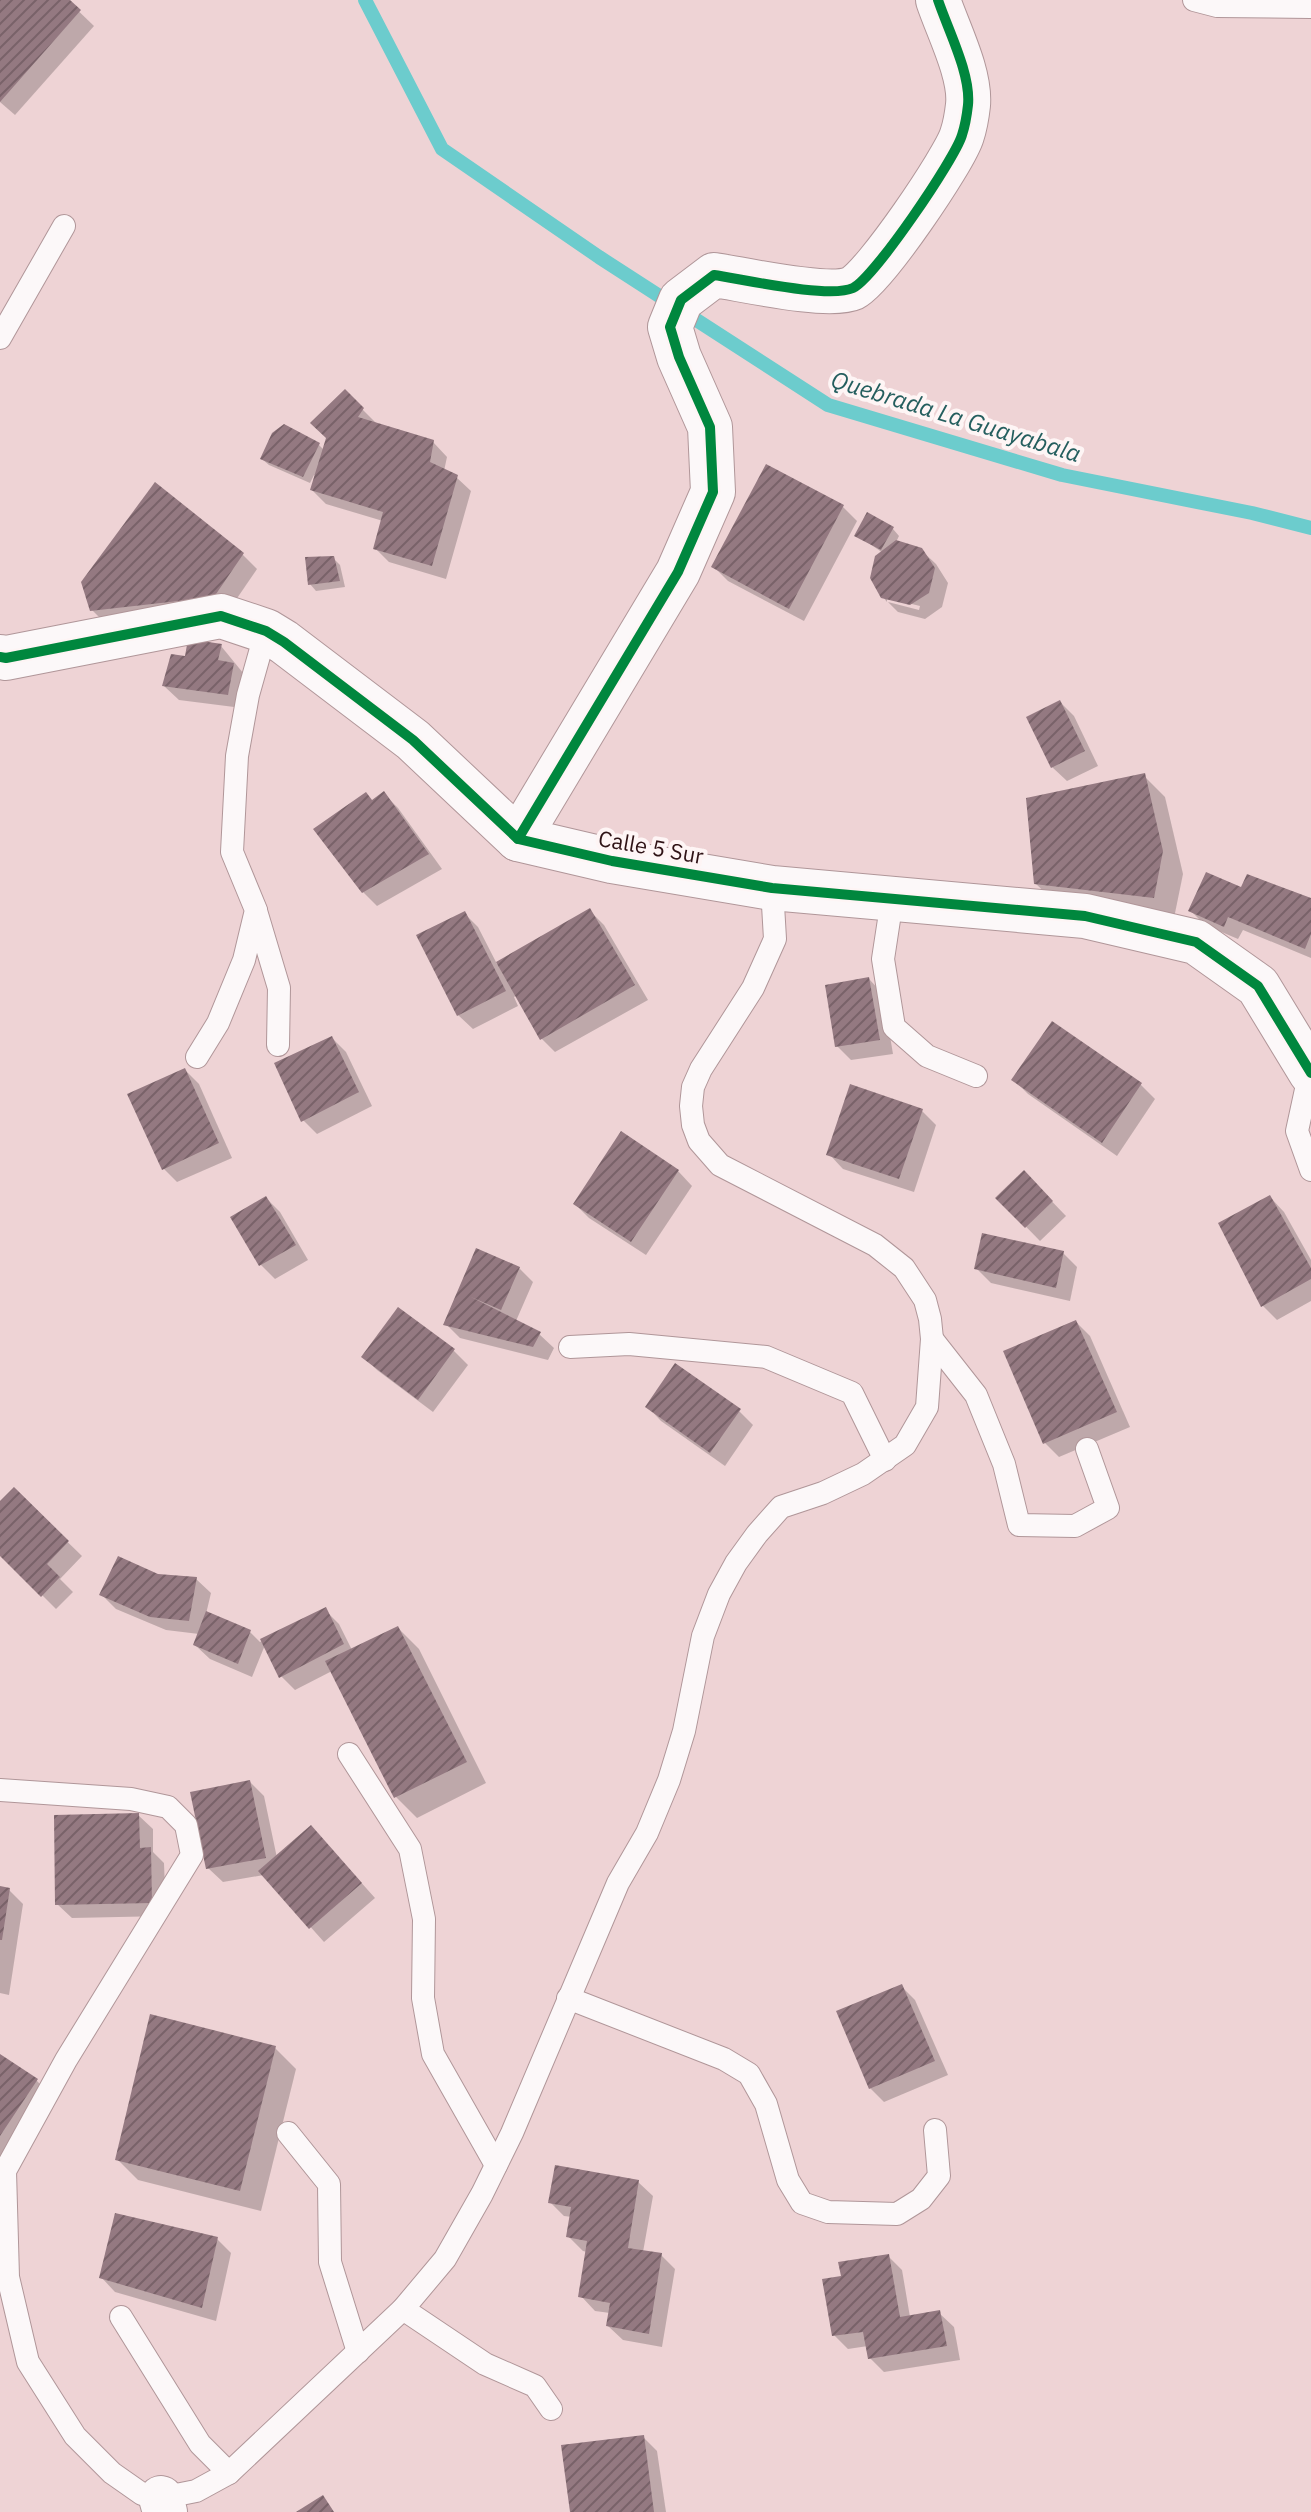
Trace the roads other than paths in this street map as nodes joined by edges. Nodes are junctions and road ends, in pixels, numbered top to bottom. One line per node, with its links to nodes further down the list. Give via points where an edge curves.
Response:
1 (938, 0): 8 (street, via 967,83 962,137 878,263 852,288 820,291 714,275 675,313 679,357 710,427 713,492 678,572)
2 (1194, 0): 3 (lane, via 1217,6)
3 (1311, 7)
4 (64, 226): 5 (lane)
5 (0, 338)
6 (266, 631): 7 (street, via 221,616); 8 (street, via 413,740); 11 (lane, via 237,756 232,852)
7 (0, 657)
8 (518, 839): 9 (street, Calle 5 Sur)
9 (772, 888): 10 (street, Calle 5 Sur); 17 (lane, via 775,939 753,988 693,1087 693,1125 720,1165 891,1255 925,1300)
10 (892, 900): 14 (street, Calle 5 Sur, via 1085,916 1196,942 1258,986); 15 (lane, via 883,959 894,1027 927,1056)
11 (256, 910): 12 (lane, via 279,988); 13 (lane, via 244,960 218,1023)
12 (278, 1045)
13 (197, 1057)
14 (1310, 1072): 16 (lane, via 1297,1131)
15 (976, 1076)
16 (1311, 1170)
17 (932, 1339): 19 (lane, via 976,1395 1004,1464 1019,1525 1075,1526 1108,1508); 20 (lane, via 927,1407 905,1445)
18 (570, 1347): 20 (lane, via 629,1344 766,1357 852,1393)
19 (1087, 1449)
20 (885, 1460): 23 (lane, via 823,1493 781,1507 736,1563 703,1636 669,1780)
21 (349, 1754): 26 (lane, via 410,1849 424,1919 423,1998 433,2054)
22 (0, 1790): 32 (lane, via 131,1799 168,1807 186,1825 192,1855 66,2060 5,2171 8,2277 28,2362 75,2436 112,2473)
23 (568, 1998): 24 (lane, via 724,2059 749,2074 766,2104 788,2180 802,2203 828,2212 897,2214 921,2199 939,2176); 26 (lane)
24 (935, 2130)
25 (288, 2133): 29 (lane, via 329,2184 330,2262)
26 (496, 2165): 27 (lane, via 445,2259)
27 (403, 2309): 29 (lane); 30 (lane, via 485,2364 535,2386)
28 (121, 2317): 31 (lane, via 200,2444)
29 (358, 2352): 31 (lane)
30 (551, 2409)
31 (229, 2473): 32 (lane)
32 (163, 2505)

